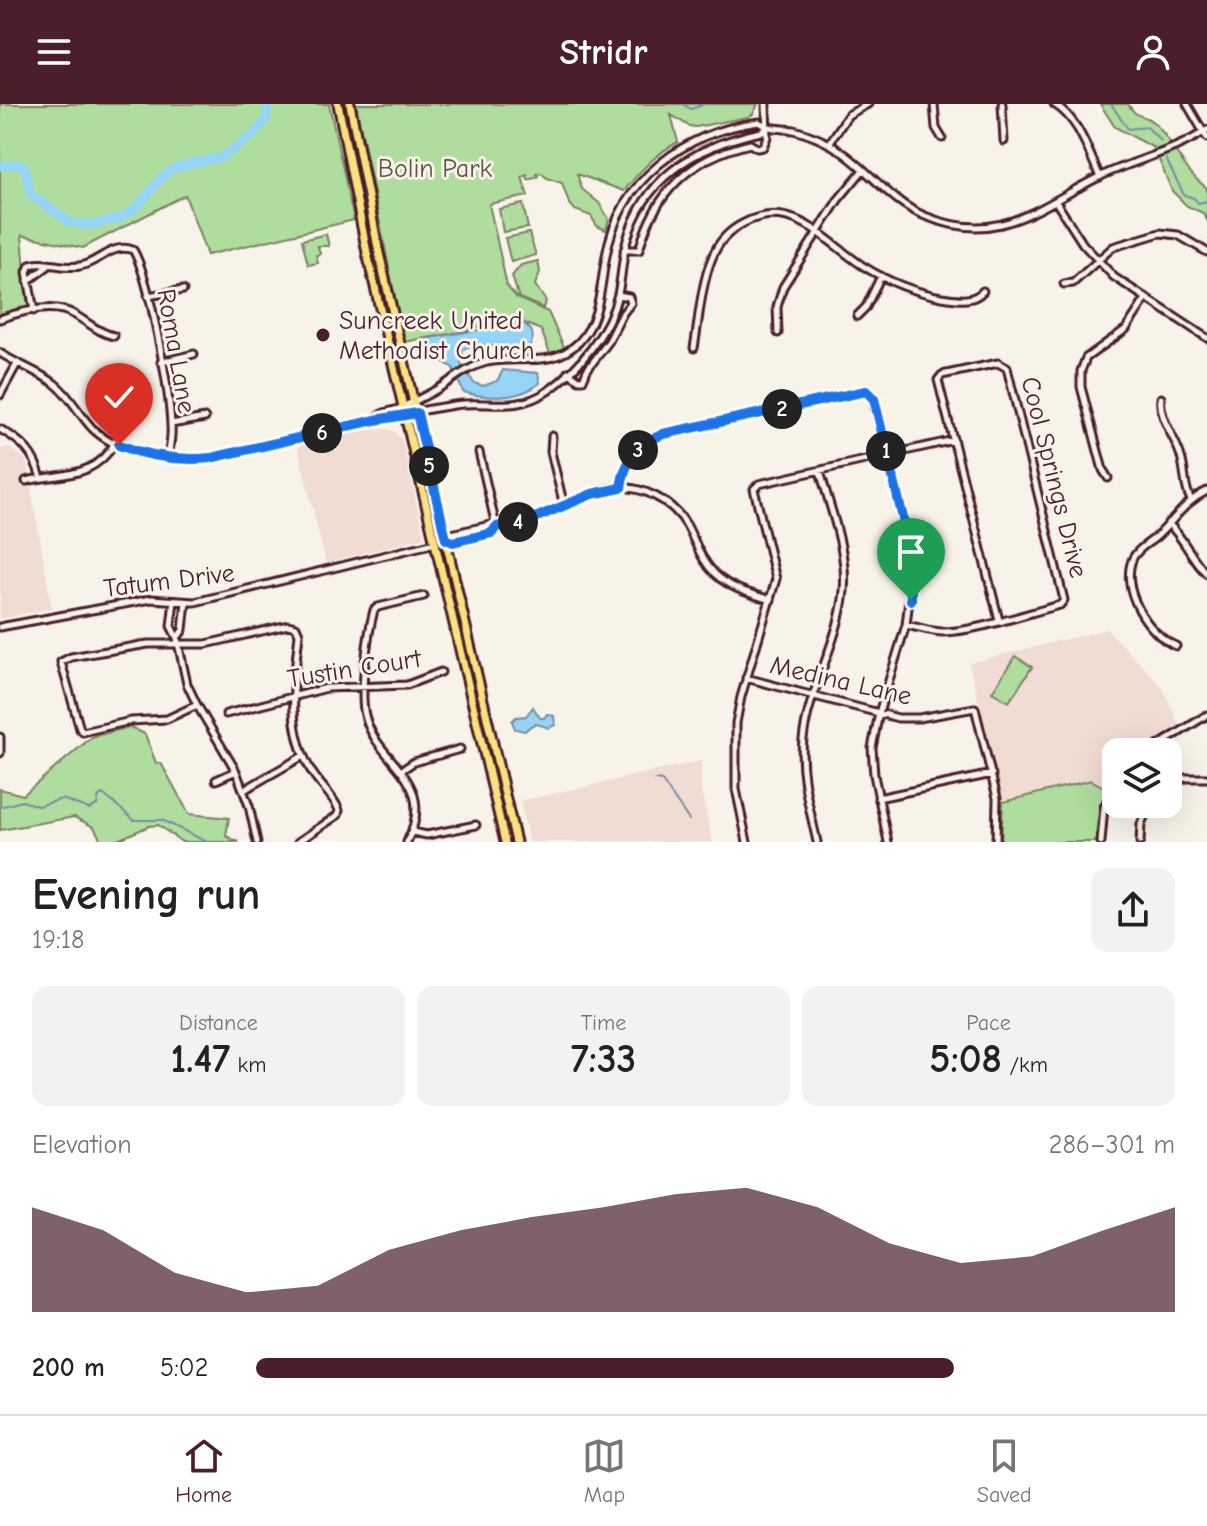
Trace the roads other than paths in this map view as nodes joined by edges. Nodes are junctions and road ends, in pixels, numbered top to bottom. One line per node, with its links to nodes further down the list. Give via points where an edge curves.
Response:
1 (338, 104): 45 (main road)
2 (350, 104): 44 (main road)
3 (766, 104): 9 (street)
4 (868, 104): 13 (street, via 848,115)
5 (934, 104): 11 (street)
6 (1002, 104): 12 (street)
7 (1054, 104): 15 (street, via 1077,129)
8 (1187, 104): 10 (street)
9 (767, 128): 13 (street, via 791,130); 18 (street, via 707,147 670,172 641,206); 18 (street, via 763,147 750,144 724,151 679,179 652,213 639,250); 44 (street, via 759,122 708,134 673,153 644,178 612,233 593,322 573,347 548,359 496,361 468,369)
10 (1206, 134): 15 (street)
11 (942, 138)
12 (1004, 141)
13 (829, 144): 14 (street)
14 (863, 170): 16 (street, via 904,205 951,224 1001,224); 17 (street)
15 (1100, 177): 16 (street)
16 (1056, 202): 20 (street)
17 (819, 231): 22 (street); 33 (street, via 783,287); 36 (street, via 796,219 770,216 746,222 727,235 707,271)
18 (624, 250): 27 (street)
19 (1207, 252): 20 (street, via 1164,233 1118,244)
20 (1097, 260): 24 (street, via 1073,283); 29 (street)
21 (48, 266): 23 (street); 23 (street, via 30,265); 28 (street, Roma Lane, via 82,266 124,247 135,253)
22 (881, 276): 26 (street, via 947,297 968,299); 31 (street)
23 (28, 281): 30 (street)
24 (1064, 284)
25 (183, 290): 28 (street)
26 (983, 291)
27 (618, 295): 41 (street, via 599,339); 41 (street, via 629,297 631,303 609,341 583,380)
28 (148, 296): 39 (street, Roma Lane)
29 (1145, 300): 35 (street); 58 (street, via 1130,324 1086,358 1081,371)
30 (34, 311): 32 (street); 34 (street, via 72,313)
31 (857, 316)
32 (0, 319)
33 (778, 333)
34 (114, 336)
35 (1207, 338)
36 (694, 348)
37 (0, 353): 40 (street)
38 (194, 354): 39 (street)
39 (161, 362): 48 (street, Roma Lane)
40 (17, 364): 42 (street); 52 (street, via 53,383 97,433)
41 (568, 372): 46 (street, via 544,393 519,404 460,404)
42 (0, 395)
43 (1161, 398): 62 (street)
44 (414, 401): 45 (street); 46 (main road)
45 (405, 411): 46 (street); 55 (street, via 211,458); 67 (main road)
46 (417, 413): 66 (main road)
47 (205, 418): 48 (street)
48 (171, 424): 55 (street, Roma Lane)
49 (0, 429): 57 (street, via 30,451)
50 (552, 436): 63 (street)
51 (954, 440): 54 (street); 73 (street); 73 (street, Cool Springs Drive, via 939,378 1003,364 1064,598 1060,605)
52 (115, 443): 55 (street); 57 (street, via 97,466)
53 (479, 452): 65 (street)
54 (888, 456): 56 (street); 60 (street, via 874,399 869,392 850,394 663,434 634,454 622,474); 74 (street, via 910,547)
55 (168, 457)
56 (820, 471): 70 (street, via 754,489 775,574); 82 (street, via 844,566 844,589)
57 (41, 478): 59 (street)
58 (1108, 478)
59 (26, 481)
60 (621, 488): 63 (street); 70 (street, via 665,502 683,520 716,575)
61 (1207, 491): 62 (street)
62 (1191, 500): 64 (street)
63 (564, 506): 65 (street)
64 (1168, 523): 68 (street); 77 (street, via 1137,552 1130,574 1144,619)
65 (496, 527): 66 (street, via 492,533)
66 (446, 539): 67 (main road); 108 (main road)
67 (435, 543): 72 (street, Tatum Drive); 107 (main road)
68 (1207, 574)
69 (424, 596): 80 (street, via 374,610)
70 (771, 600): 79 (street)
71 (174, 601): 72 (street, Tatum Drive); 75 (street, Tatum Drive, via 151,599); 76 (street, via 171,626)
72 (186, 602): 76 (street)
73 (999, 620): 74 (street, via 946,632)
74 (906, 625): 84 (street)
75 (0, 627)
76 (177, 641): 81 (street, via 206,644 296,627); 83 (street); 83 (street, via 61,662 80,729 167,719)
77 (1176, 646)
78 (441, 672): 80 (street, Tustin Court, via 407,685)
79 (746, 678): 82 (street, Medina Lane); 109 (street, via 734,759)
80 (364, 686): 81 (street, Tustin Court); 92 (street, via 368,726)
81 (292, 696): 85 (street, Tustin Court); 91 (street)
82 (813, 697): 84 (street, Medina Lane); 110 (street, via 803,754)
83 (197, 705): 93 (street)
84 (879, 713): 94 (street, Medina Lane, via 909,719 975,708); 99 (street, via 872,748)
85 (226, 714)
86 (1207, 715): 88 (street)
87 (0, 737): 90 (street)
88 (1170, 738)
89 (460, 749): 92 (street)
90 (0, 753)
91 (303, 756): 98 (street); 105 (street, via 339,810)
92 (402, 770): 103 (street, via 414,794)
93 (236, 771): 97 (street); 98 (street)
94 (992, 774): 99 (street); 112 (street)
95 (1207, 778): 96 (street)
96 (1182, 779)
97 (216, 780)
98 (244, 790): 104 (street)
99 (878, 798): 111 (street)
100 (1103, 818): 113 (street)
101 (1144, 818): 114 (street)
102 (476, 825): 103 (street, via 427,835)
103 (412, 832): 106 (street)
104 (257, 842)
105 (298, 842)
106 (407, 842)
107 (505, 842)
108 (516, 842)
109 (747, 842)
110 (817, 842)
111 (888, 842)
112 (996, 842)
113 (1101, 842)
114 (1140, 842)

